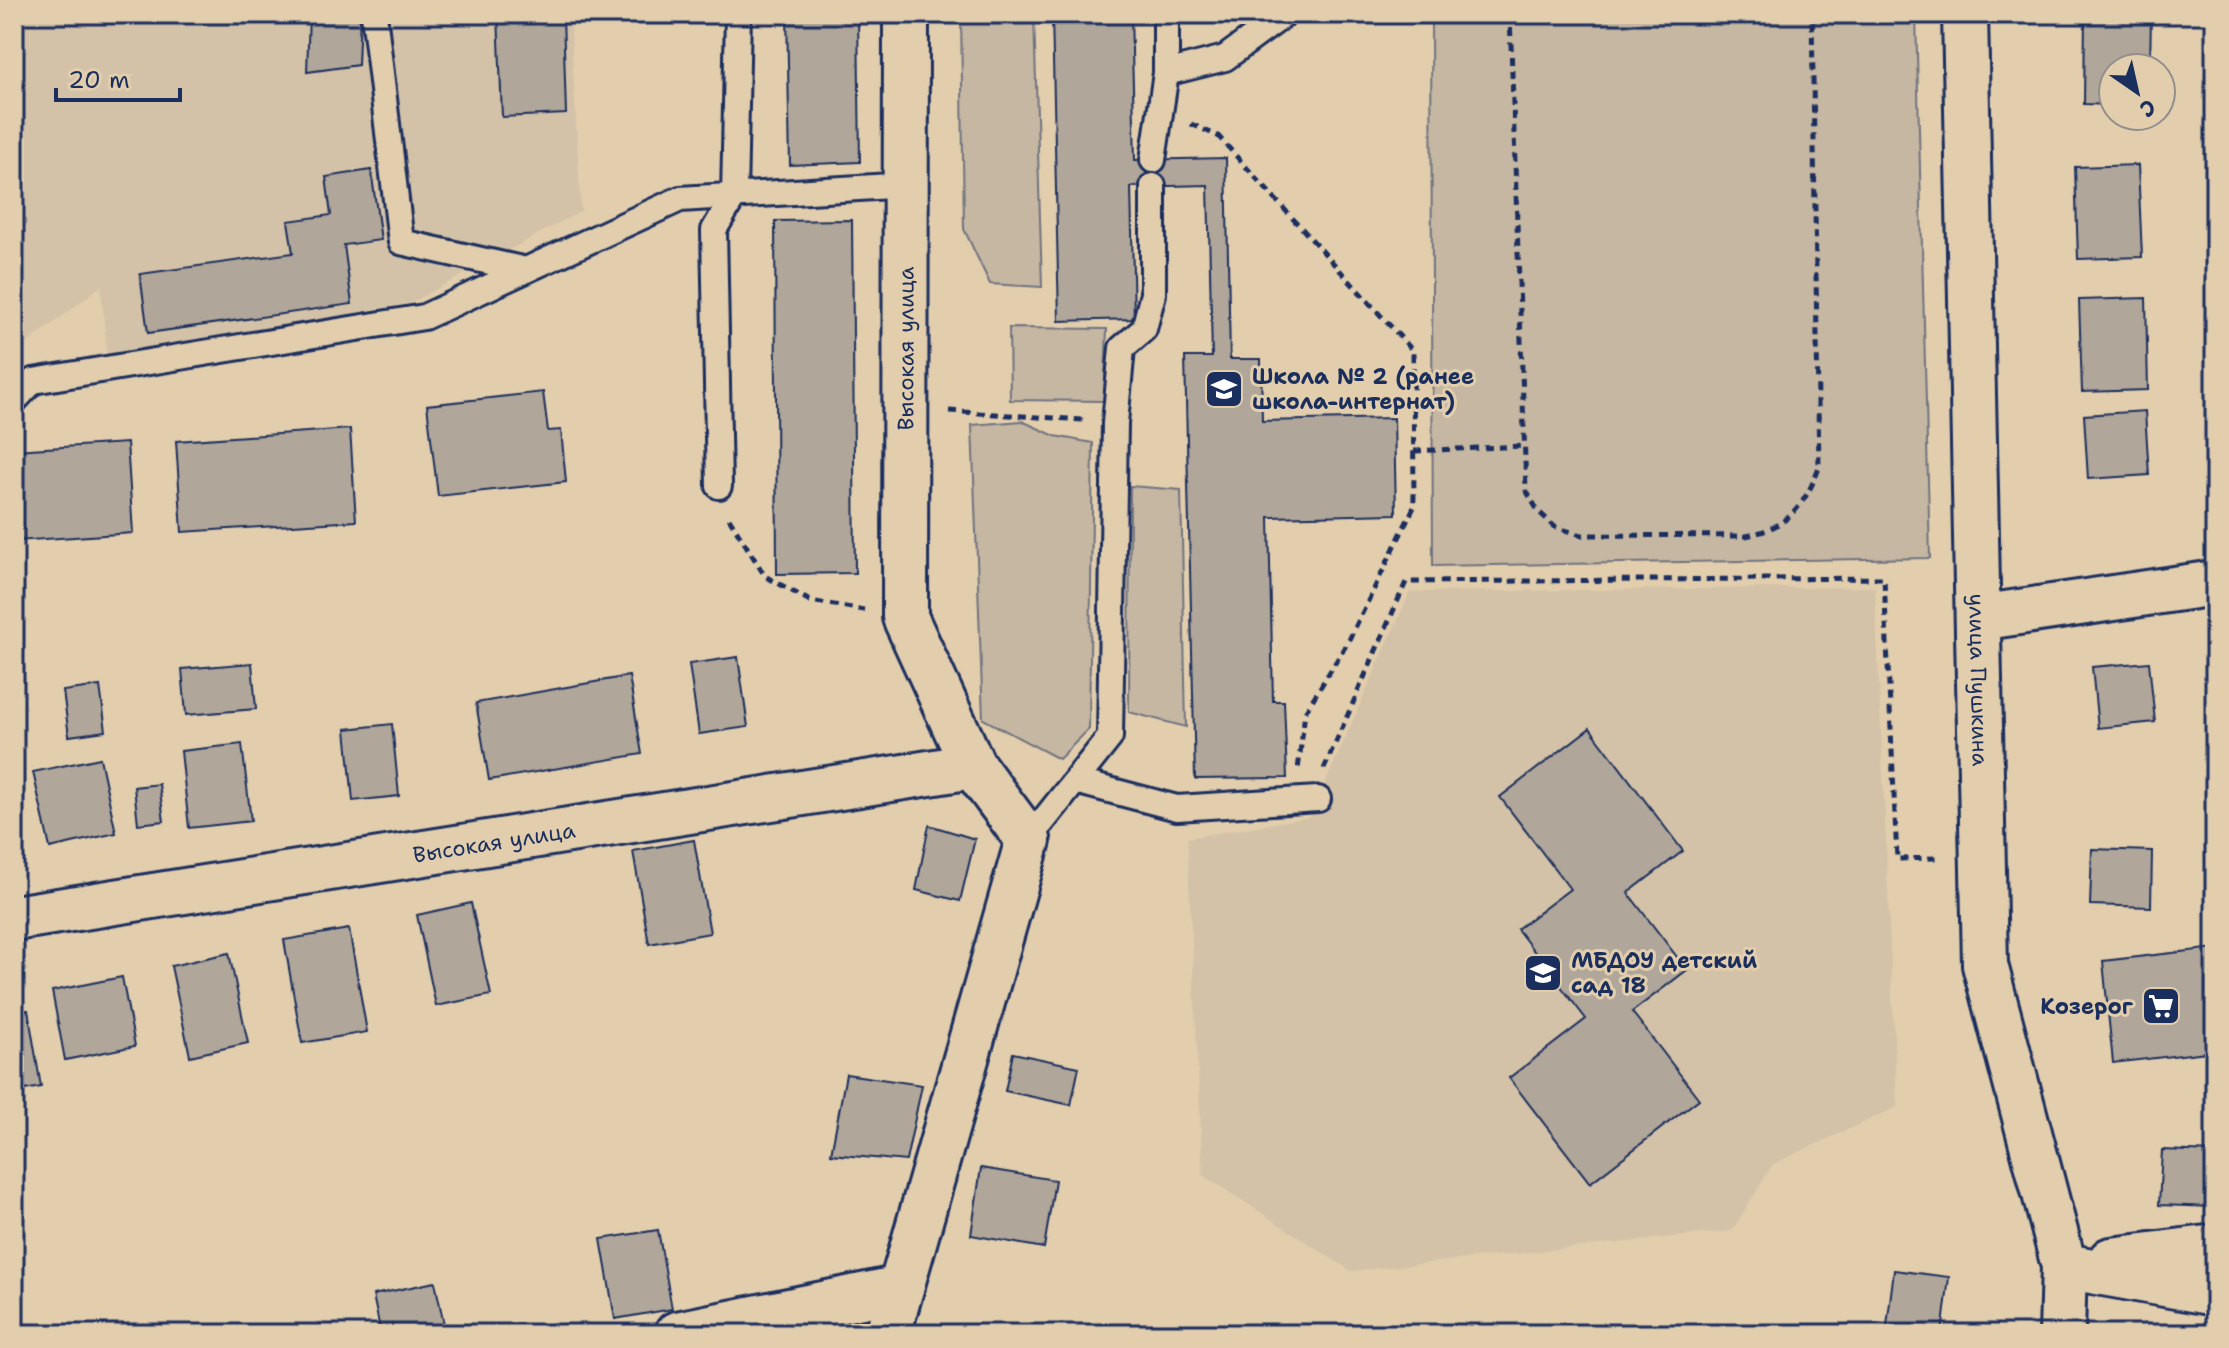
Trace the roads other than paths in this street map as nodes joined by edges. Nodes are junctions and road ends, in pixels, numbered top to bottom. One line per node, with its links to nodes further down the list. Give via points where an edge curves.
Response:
1 (374, 14): 12 (lane, via 401,242)
2 (738, 14): 11 (lane)
3 (906, 14): 9 (street, Высокая улица)
4 (1166, 14): 7 (lane)
5 (1285, 14): 7 (lane, via 1225,58)
6 (1965, 14): 16 (street, улица Пушкина)
7 (1166, 73): 8 (lane)
8 (1153, 160)
9 (907, 185): 11 (lane); 17 (street, Высокая улица, via 905,617)
10 (1153, 186): 18 (lane, via 1153,294 1144,329 1122,348 1115,423 1110,737)
11 (734, 196): 12 (lane, via 680,199); 14 (lane, via 714,230)
12 (526, 270): 13 (lane, via 424,317 33,381)
13 (14, 401)
14 (719, 486)
15 (2215, 583): 16 (street)
16 (1978, 618): 23 (street, улица Пушкина, via 1985,965)
17 (973, 766): 20 (street, Высокая улица); 21 (street, Высокая улица)
18 (1075, 781): 19 (lane, via 1177,808); 20 (lane)
19 (1318, 799)
20 (1028, 840): 24 (street)
21 (14, 918)
22 (2215, 1247): 23 (street)
23 (2064, 1266): 25 (street); 28 (street, улица Пушкина)
24 (901, 1288): 26 (street); 27 (street)
25 (2215, 1293)
26 (677, 1334)
27 (888, 1334)
28 (2062, 1334)

